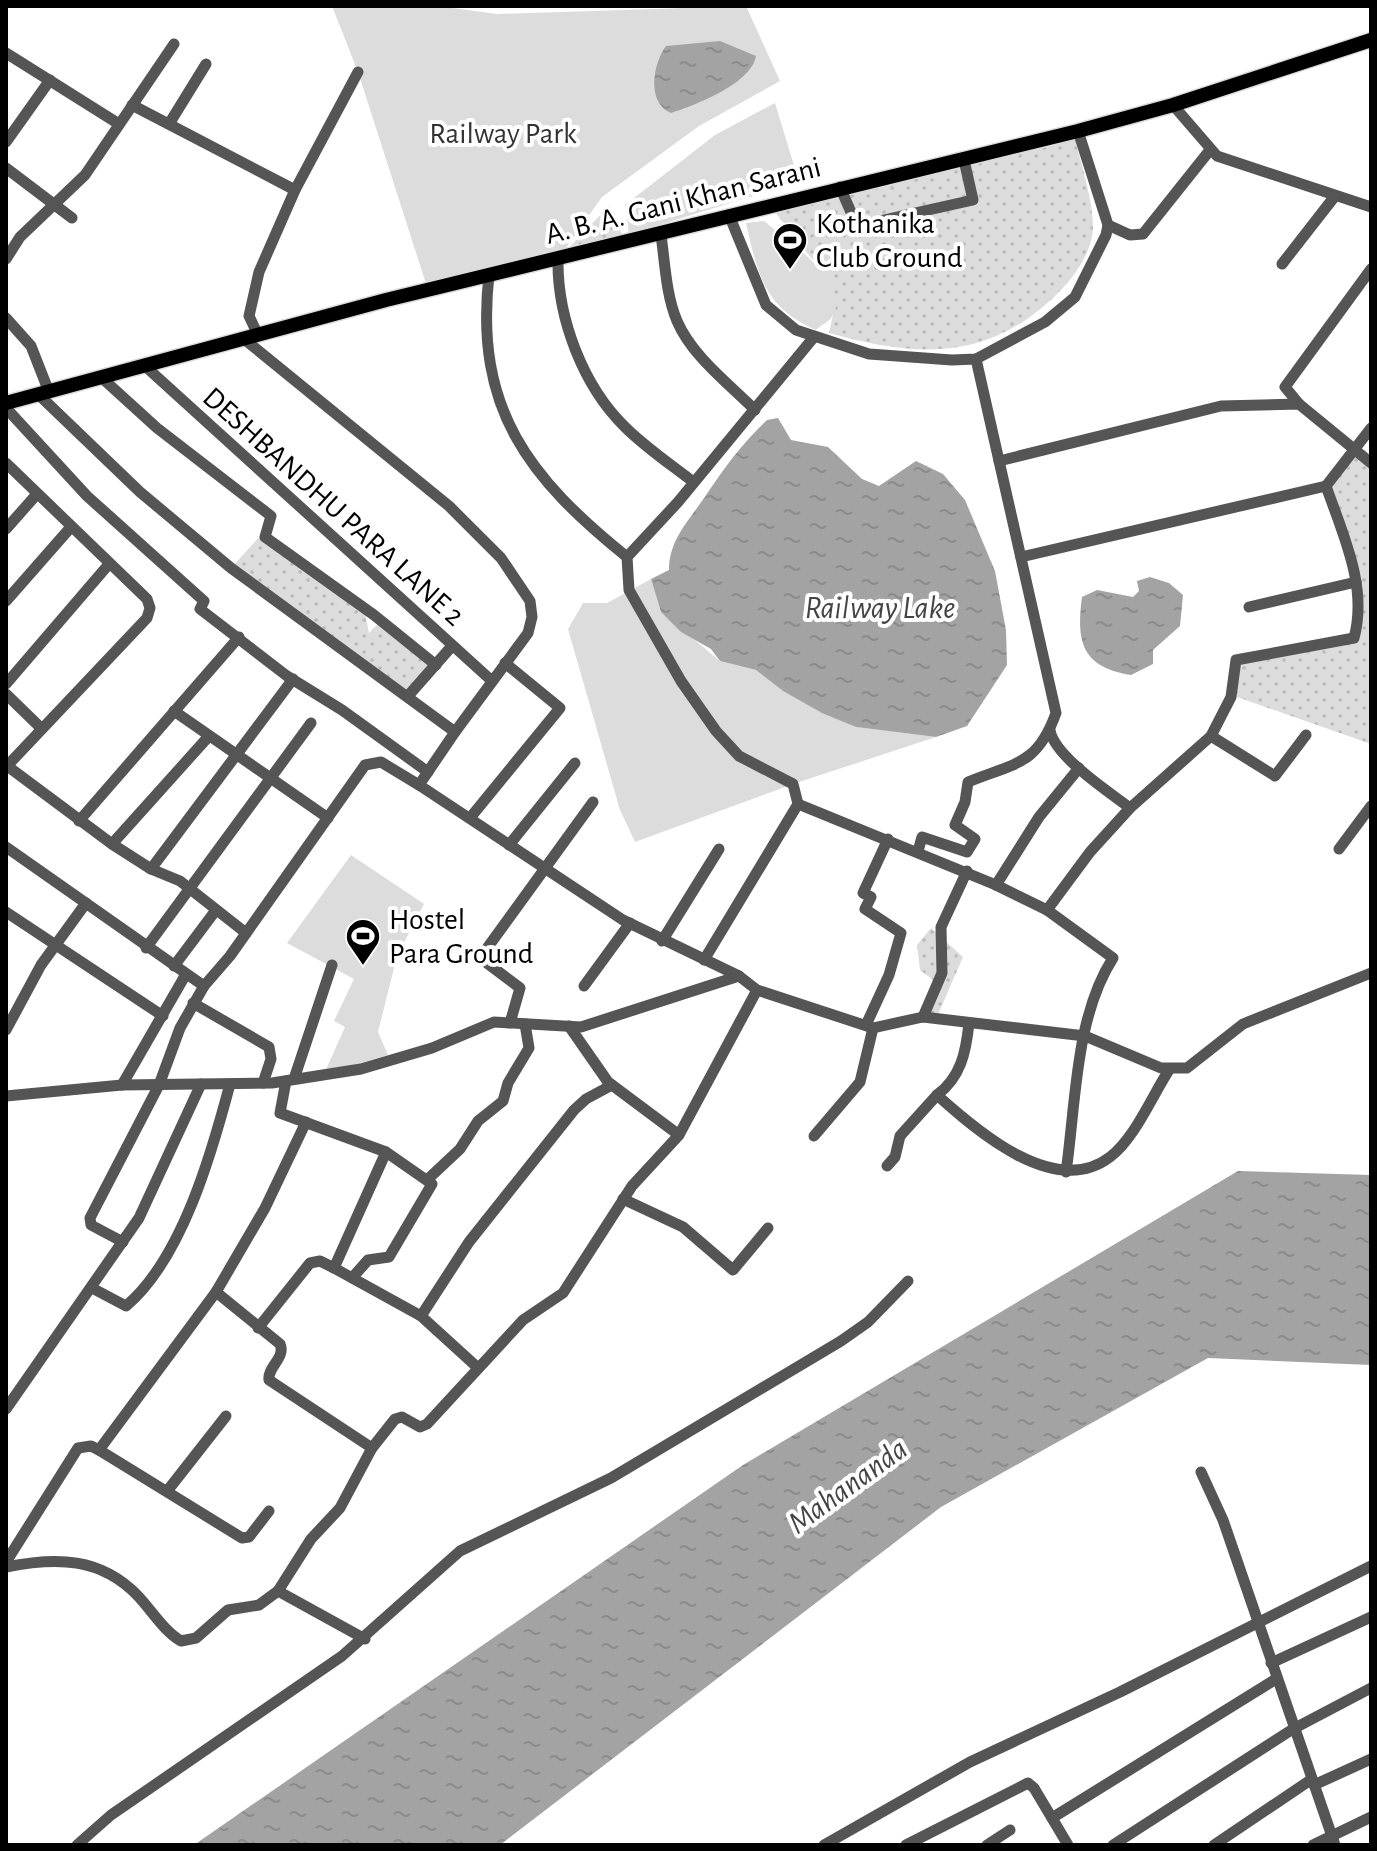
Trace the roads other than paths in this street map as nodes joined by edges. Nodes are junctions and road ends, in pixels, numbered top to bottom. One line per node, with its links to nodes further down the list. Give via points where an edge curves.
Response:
1 (1371, 40): 8 (main road, A. B. A. Gani Khan Sarani)
2 (174, 44): 7 (street)
3 (6, 53): 6 (street)
4 (206, 64): 10 (street)
5 (358, 72): 17 (street)
6 (50, 80): 9 (street); 12 (street)
7 (132, 105): 9 (street); 10 (street)
8 (1173, 105): 11 (main road, A. B. A. Gani Khan Sarani); 13 (street)
9 (119, 124): 19 (street, via 85,175)
10 (169, 124): 17 (street)
11 (1078, 131): 14 (main road, A. B. A. Gani Khan Sarani); 23 (street)
12 (6, 142)
13 (1210, 150): 18 (street, via 1227,161); 23 (street, via 1143,234 1130,235)
14 (964, 160): 16 (main road, A. B. A. Gani Khan Sarani); 16 (street, via 973,200 857,226)
15 (6, 168): 19 (street)
16 (840, 187): 21 (main road, A. B. A. Gani Khan Sarani)
17 (295, 190): 31 (street, via 250,299)
18 (1335, 196): 20 (street); 27 (street)
19 (54, 203): 22 (street); 25 (street)
20 (1371, 207)
21 (729, 215): 24 (main road, A. B. A. Gani Khan Sarani); 32 (street, via 766,305 796,330)
22 (72, 218)
23 (1108, 225): 33 (street, via 1075,297 1045,322)
24 (661, 235): 26 (main road, A. B. A. Gani Khan Sarani); 41 (street, via 677,321 702,358)
25 (6, 259)
26 (558, 259): 29 (main road, A. B. A. Gani Khan Sarani); 47 (street, via 565,316 594,386 624,427)
27 (1282, 264)
28 (1371, 269): 36 (street)
29 (489, 275): 31 (main road, A. B. A. Gani Khan Sarani); 52 (street, via 488,329 507,421 545,481)
30 (6, 318): 37 (street, via 31,346)
31 (251, 337): 34 (main road, A. B. A. Gani Khan Sarani); 60 (street, via 449,506 501,558 524,588 532,617 528,633)
32 (814, 337): 33 (street, via 869,354); 41 (street)
33 (976, 359): 44 (street)
34 (145, 366): 35 (main road, A. B. A. Gani Khan Sarani); 59 (street, DESHBANDHU PARA LANE 2)
35 (102, 378): 37 (main road, A. B. A. Gani Khan Sarani); 61 (street, via 271,516 265,537)
36 (1285, 387): 38 (street); 40 (street)
37 (44, 393): 39 (main road, A. B. A. Gani Khan Sarani); 66 (street, via 140,492 231,568)
38 (1299, 404): 40 (street); 43 (street)
39 (6, 406): 58 (street, via 87,496 204,601 200,609)
40 (1267, 406): 44 (street, via 1221,406)
41 (755, 410): 47 (street)
42 (1371, 428): 43 (street)
43 (1355, 450): 46 (street); 48 (street)
44 (999, 461): 53 (street)
45 (6, 463): 49 (street)
46 (1371, 463)
47 (692, 481): 52 (street)
48 (1326, 486): 53 (street); 55 (street)
49 (37, 494): 50 (street); 51 (street)
50 (71, 527): 54 (street); 56 (street)
51 (6, 529)
52 (627, 557): 83 (street, via 629,590 681,681 739,756 793,784)
53 (1021, 557): 70 (street, via 1056,713)
54 (109, 564): 64 (street); 69 (street, via 147,599 147,618)
55 (1356, 582): 57 (street); 74 (street, via 1354,638 1236,660 1231,697)
56 (6, 601)
57 (1249, 607)
58 (239, 637): 62 (street); 67 (street)
59 (452, 646): 61 (street); 63 (street, DESHBANDHU PARA LANE 2)
60 (505, 663): 63 (street); 87 (street, via 560,708)
61 (436, 665): 66 (street)
62 (293, 679): 75 (street); 79 (street)
63 (492, 681): 71 (street)
64 (6, 684)
65 (6, 694): 69 (street)
66 (408, 696): 71 (street)
67 (174, 711): 73 (street); 88 (street)
68 (311, 723): 80 (street)
69 (42, 729): 77 (street)
70 (1050, 730): 78 (street, via 1053,741); 95 (street, via 1023,763 968,782 955,825 975,839 967,852 922,837)
71 (455, 732): 79 (street)
72 (1306, 735): 74 (street, via 1275,776)
73 (209, 736): 75 (street); 90 (street)
74 (1211, 736): 85 (street)
75 (237, 755): 80 (street); 97 (street)
76 (575, 763): 91 (street)
77 (6, 766): 88 (street)
78 (1079, 768): 85 (street); 99 (street, via 1039,817)
79 (428, 772): 81 (street)
80 (272, 779): 86 (street); 100 (street)
81 (419, 785): 86 (street, via 372,761); 87 (street)
82 (593, 802): 96 (street)
83 (798, 804): 89 (street); 110 (street)
84 (1371, 806): 94 (street)
85 (1130, 808): 103 (street)
86 (328, 818): 106 (street)
87 (470, 818): 91 (street)
88 (79, 821): 90 (street)
89 (888, 839): 95 (street); 126 (street, via 863,893 871,897 865,909 901,933)
90 (112, 844): 97 (street)
91 (509, 845): 96 (street)
92 (6, 847): 101 (street)
93 (719, 849): 107 (street)
94 (1339, 849)
95 (918, 851): 98 (street)
96 (543, 867): 105 (street); 122 (street, via 485,951 487,963 520,988)
97 (151, 869): 100 (street)
98 (967, 871): 99 (street); 121 (street, via 941,927 942,973)
99 (996, 885): 103 (street)
100 (189, 888): 102 (street); 109 (street)
101 (86, 903): 108 (street); 109 (street)
102 (216, 910): 106 (street); 112 (street)
103 (1047, 910): 128 (street, via 1113,958 1100,978)
104 (6, 912): 108 (street)
105 (630, 923): 107 (street); 117 (street)
106 (246, 933): 116 (street)
107 (662, 941): 110 (street)
108 (55, 946): 120 (street); 127 (street)
109 (146, 948): 112 (street)
110 (704, 960): 115 (street)
111 (332, 965): 130 (street)
112 (174, 966): 114 (street)
113 (1371, 973): 129 (street, via 1243,1024 1187,1068)
114 (186, 974): 116 (street); 120 (street)
115 (739, 976): 118 (street); 125 (street, via 581,1027)
116 (204, 986): 119 (street)
117 (584, 986)
118 (757, 990): 126 (street); 140 (street)
119 (193, 1003): 131 (street, via 269,1047); 135 (street)
120 (163, 1016): 134 (street)
121 (923, 1017): 123 (street); 126 (street)
122 (510, 1023): 124 (street); 130 (street, via 494,1022 361,1069)
123 (969, 1023): 128 (street); 137 (street, via 963,1062 951,1085)
124 (525, 1024): 125 (street); 145 (street, via 529,1048 503,1101 478,1121 460,1149)
125 (569, 1026): 136 (street)
126 (869, 1027): 141 (street, via 860,1082)
127 (6, 1030)
128 (1085, 1036): 129 (street); 144 (street)
129 (1169, 1070): 144 (street, via 1110,1157)
130 (290, 1080): 131 (street); 139 (street, via 280,1113)
131 (263, 1083): 133 (street)
132 (201, 1084): 133 (street); 135 (street); 148 (street, via 151,1197)
133 (230, 1084): 152 (street, via 199,1185 168,1251 126,1306)
134 (122, 1085): 135 (street); 138 (street)
135 (159, 1085): 148 (street, via 90,1218 91,1225)
136 (612, 1085): 140 (street); 154 (street, via 574,1110 469,1242)
137 (937, 1095): 143 (street, via 900,1136); 144 (street, via 991,1140)
138 (6, 1096)
139 (306, 1122): 142 (street); 153 (street, via 265,1208)
140 (679, 1135): 146 (street)
141 (814, 1136)
142 (386, 1152): 145 (street); 149 (street)
143 (887, 1166)
144 (1066, 1172)
145 (428, 1179): 150 (street, via 432,1188 389,1257 368,1260)
146 (623, 1199): 147 (street, via 683,1227 733,1270); 156 (street, via 563,1293 523,1320)
147 (768, 1228)
148 (123, 1242): 152 (street)
149 (334, 1268): 150 (street); 155 (street, via 310,1263)
150 (352, 1278): 154 (street)
151 (908, 1281): 169 (street, via 841,1341 611,1478 460,1551)
152 (92, 1288): 157 (street)
153 (216, 1292): 155 (street); 160 (street)
154 (421, 1316): 156 (street)
155 (258, 1328): 159 (street, via 282,1349 269,1380)
156 (477, 1367): 159 (street, via 427,1424 420,1427 399,1416)
157 (6, 1409)
158 (226, 1416): 162 (street)
159 (372, 1448): 166 (street, via 340,1508 311,1539)
160 (99, 1450): 162 (street); 164 (street, via 78,1448)
161 (1201, 1472): 168 (street)
162 (168, 1490): 163 (street, via 245,1539)
163 (269, 1511)
164 (6, 1564): 166 (street, via 63,1560 92,1565 114,1575 173,1636 190,1642 228,1610 259,1605)
165 (1371, 1566): 168 (street)
166 (278, 1591): 169 (street)
167 (1371, 1617): 170 (street)
168 (1258, 1624): 170 (street); 181 (street, via 970,1762)
169 (365, 1639): 180 (street, via 111,1815)
170 (1271, 1663): 171 (street)
171 (1276, 1679): 173 (street); 177 (street)
172 (1371, 1688): 173 (street)
173 (1293, 1729): 175 (street); 185 (street)
174 (1371, 1759): 175 (street)
175 (1313, 1782): 179 (street); 186 (street)
176 (1371, 1817): 179 (street)
177 (1052, 1818): 182 (street, via 1028,1783); 184 (street)
178 (1010, 1830): 183 (street)
179 (1332, 1840): 187 (street)
180 (77, 1845)
181 (824, 1845)
182 (906, 1845)
183 (987, 1845)
184 (1068, 1845)
185 (1113, 1845)
186 (1214, 1845)
187 (1313, 1845)

